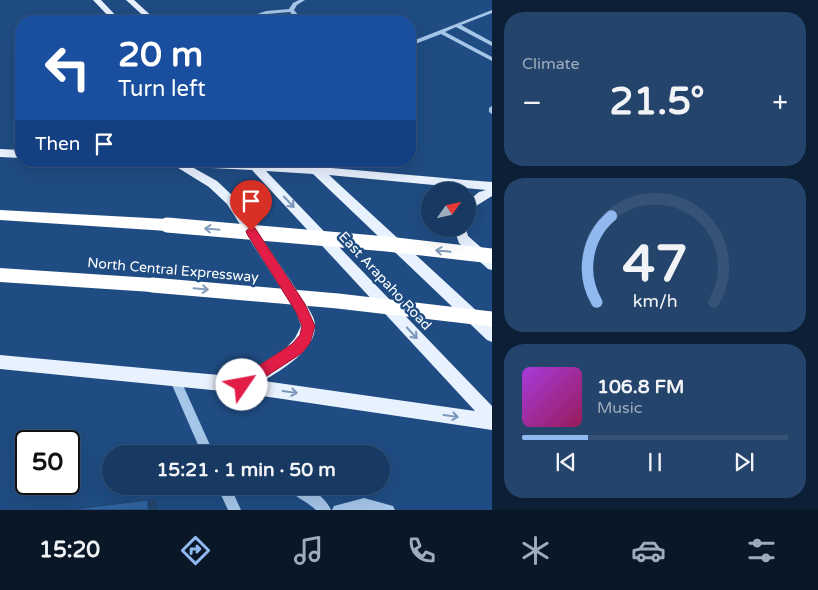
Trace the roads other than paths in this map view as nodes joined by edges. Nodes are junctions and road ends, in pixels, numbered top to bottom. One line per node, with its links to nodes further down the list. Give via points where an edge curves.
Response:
1 (97, 0): 6 (main road)
2 (130, 0): 7 (main road)
3 (304, 0): 4 (street)
4 (291, 10): 8 (street); 9 (street)
5 (492, 12): 10 (street)
6 (111, 15)
7 (146, 15)
8 (260, 15)
9 (296, 15)
10 (458, 26): 11 (street); 13 (street)
11 (442, 32): 12 (street); 14 (lane)
12 (416, 42)
13 (492, 44)
14 (492, 59)
15 (492, 108): 16 (street)
16 (492, 112)
17 (0, 153): 18 (main road)
18 (15, 154)
19 (185, 167): 36 (main road, via 208,180 231,201 301,308 308,326 306,338 297,348)
20 (255, 167): 37 (main road, East Arapaho Road, one-way to 37)
21 (284, 167): 23 (main road)
22 (313, 167): 23 (main road)
23 (316, 170): 24 (main road); 33 (main road)
24 (492, 186)
25 (492, 192): 26 (main road)
26 (476, 201)
27 (0, 215): 29 (highway, one-way to 27, bridge, via 167,225)
28 (463, 238): 30 (main road)
29 (492, 256)
30 (492, 265)
31 (0, 275): 32 (highway, North Central Expressway, one-way to 32, bridge, via 338,301)
32 (492, 319)
33 (492, 334)
34 (0, 362): 35 (main road)
35 (174, 378): 36 (main road); 39 (street)
36 (242, 385): 38 (main road, one-way to 38)
37 (492, 418)
38 (492, 422)
39 (204, 445)
40 (228, 495): 42 (street)
41 (307, 495): 43 (street)
42 (235, 510)
43 (325, 510)
44 (338, 510): 45 (lane, via 364,504)
45 (388, 510)

